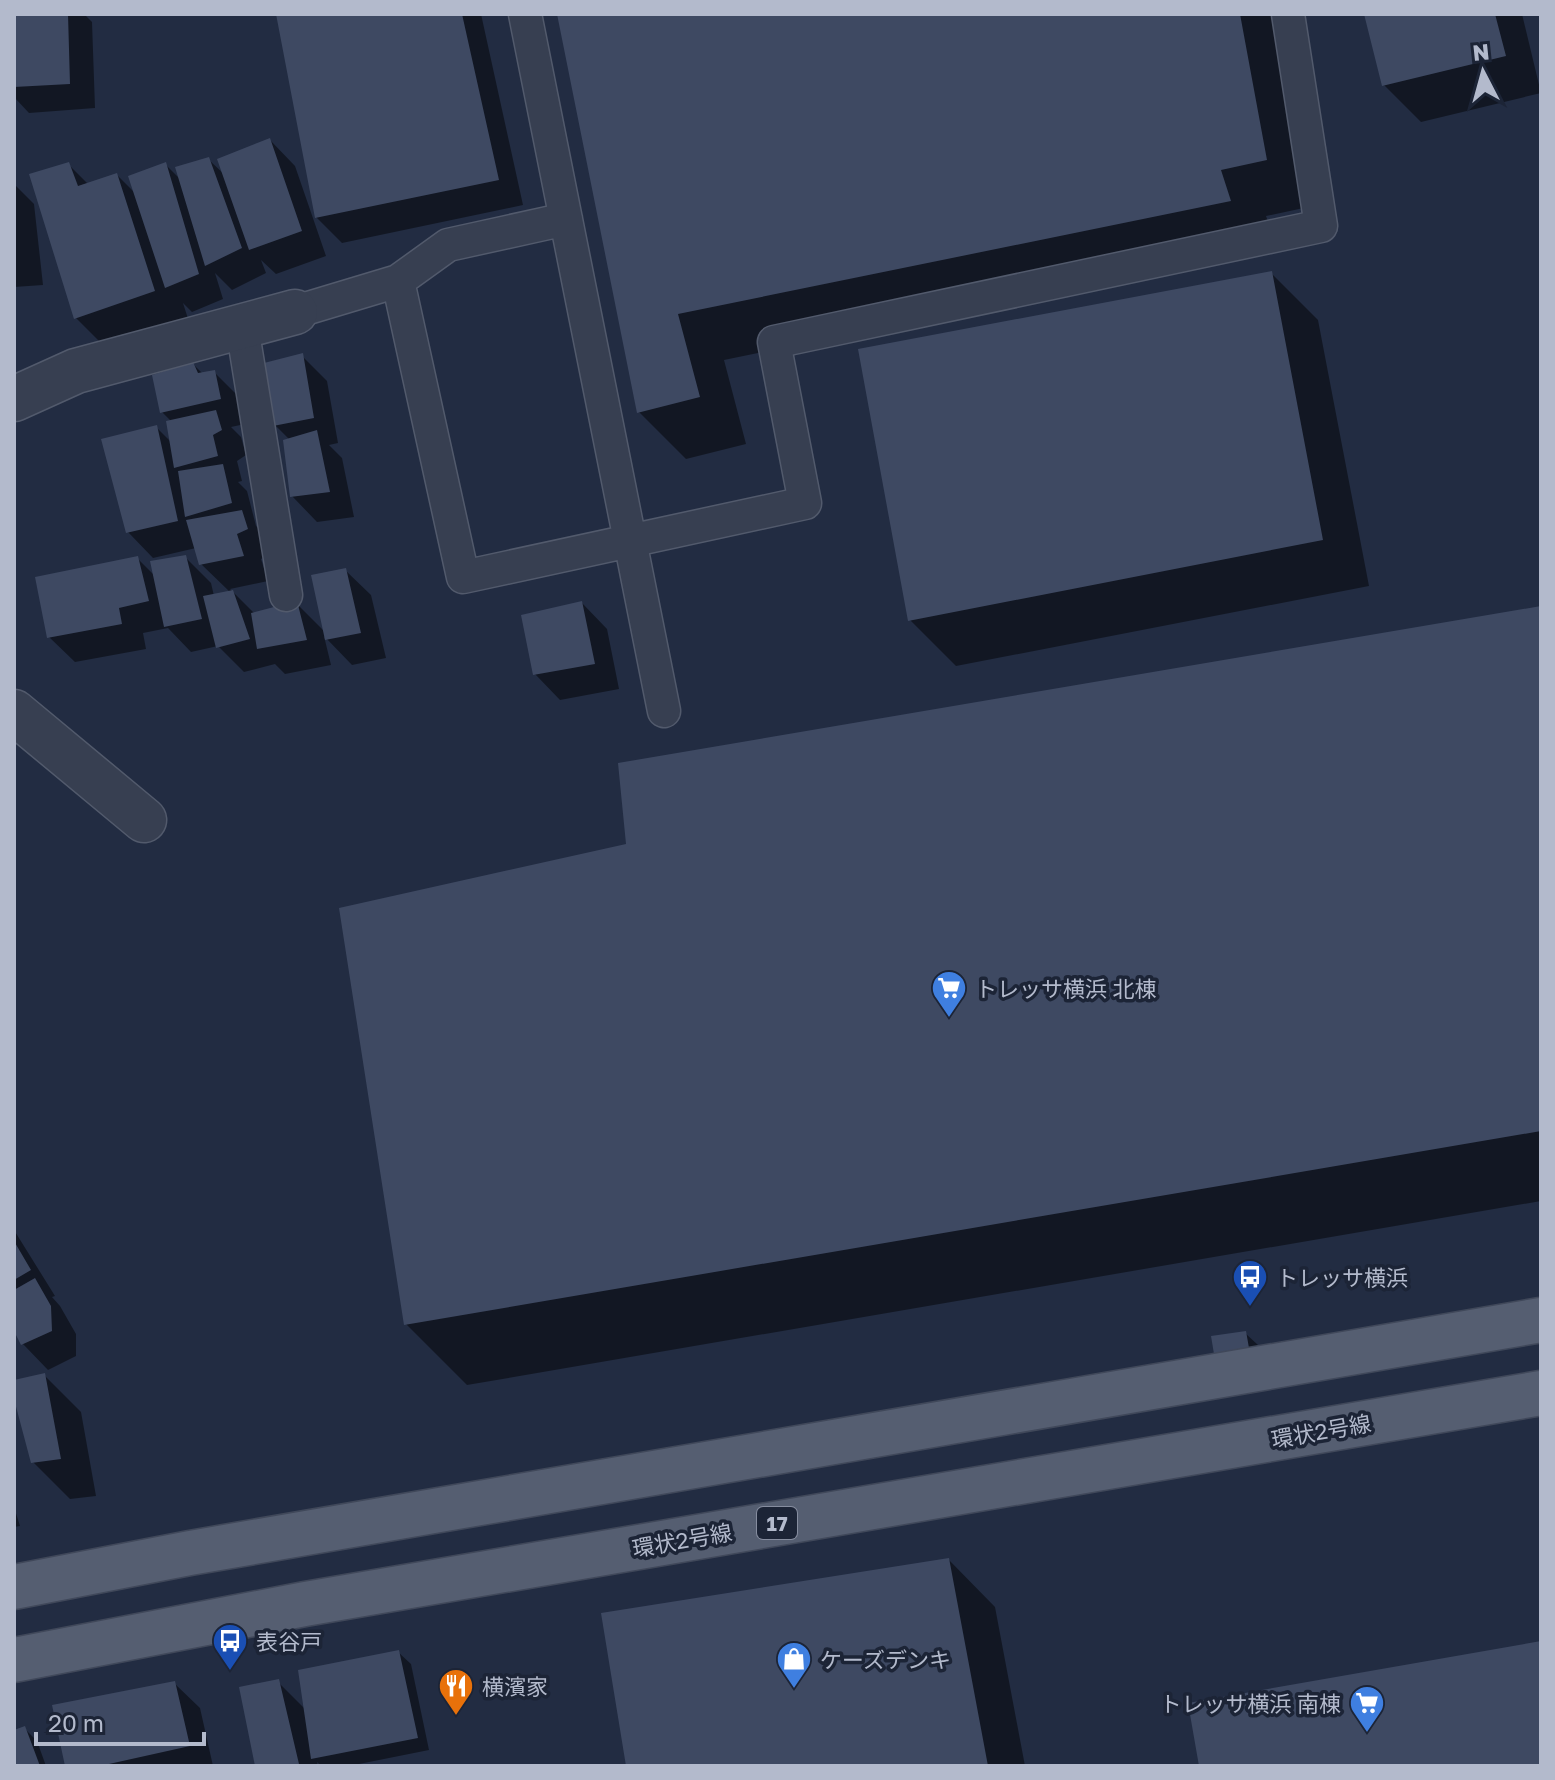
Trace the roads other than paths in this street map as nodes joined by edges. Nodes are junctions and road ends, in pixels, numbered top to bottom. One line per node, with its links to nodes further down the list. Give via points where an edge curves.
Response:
1 (525, 14): 3 (lane)
2 (1288, 14): 8 (lane, via 1321,226 774,342 805,503)
3 (566, 219): 4 (lane, via 448,245); 8 (lane)
4 (398, 281): 5 (lane); 8 (lane, via 463,577)
5 (295, 312): 6 (street)
6 (242, 327): 7 (street, via 76,371); 9 (lane)
7 (14, 399)
8 (631, 542): 10 (lane)
9 (286, 595)
10 (664, 711)
11 (14, 712): 12 (street)
12 (144, 820)
13 (1541, 1320): 15 (main road)
14 (1541, 1393): 16 (main road, 環状2号線 / 17, via 305,1604)
15 (14, 1587)
16 (14, 1660)

